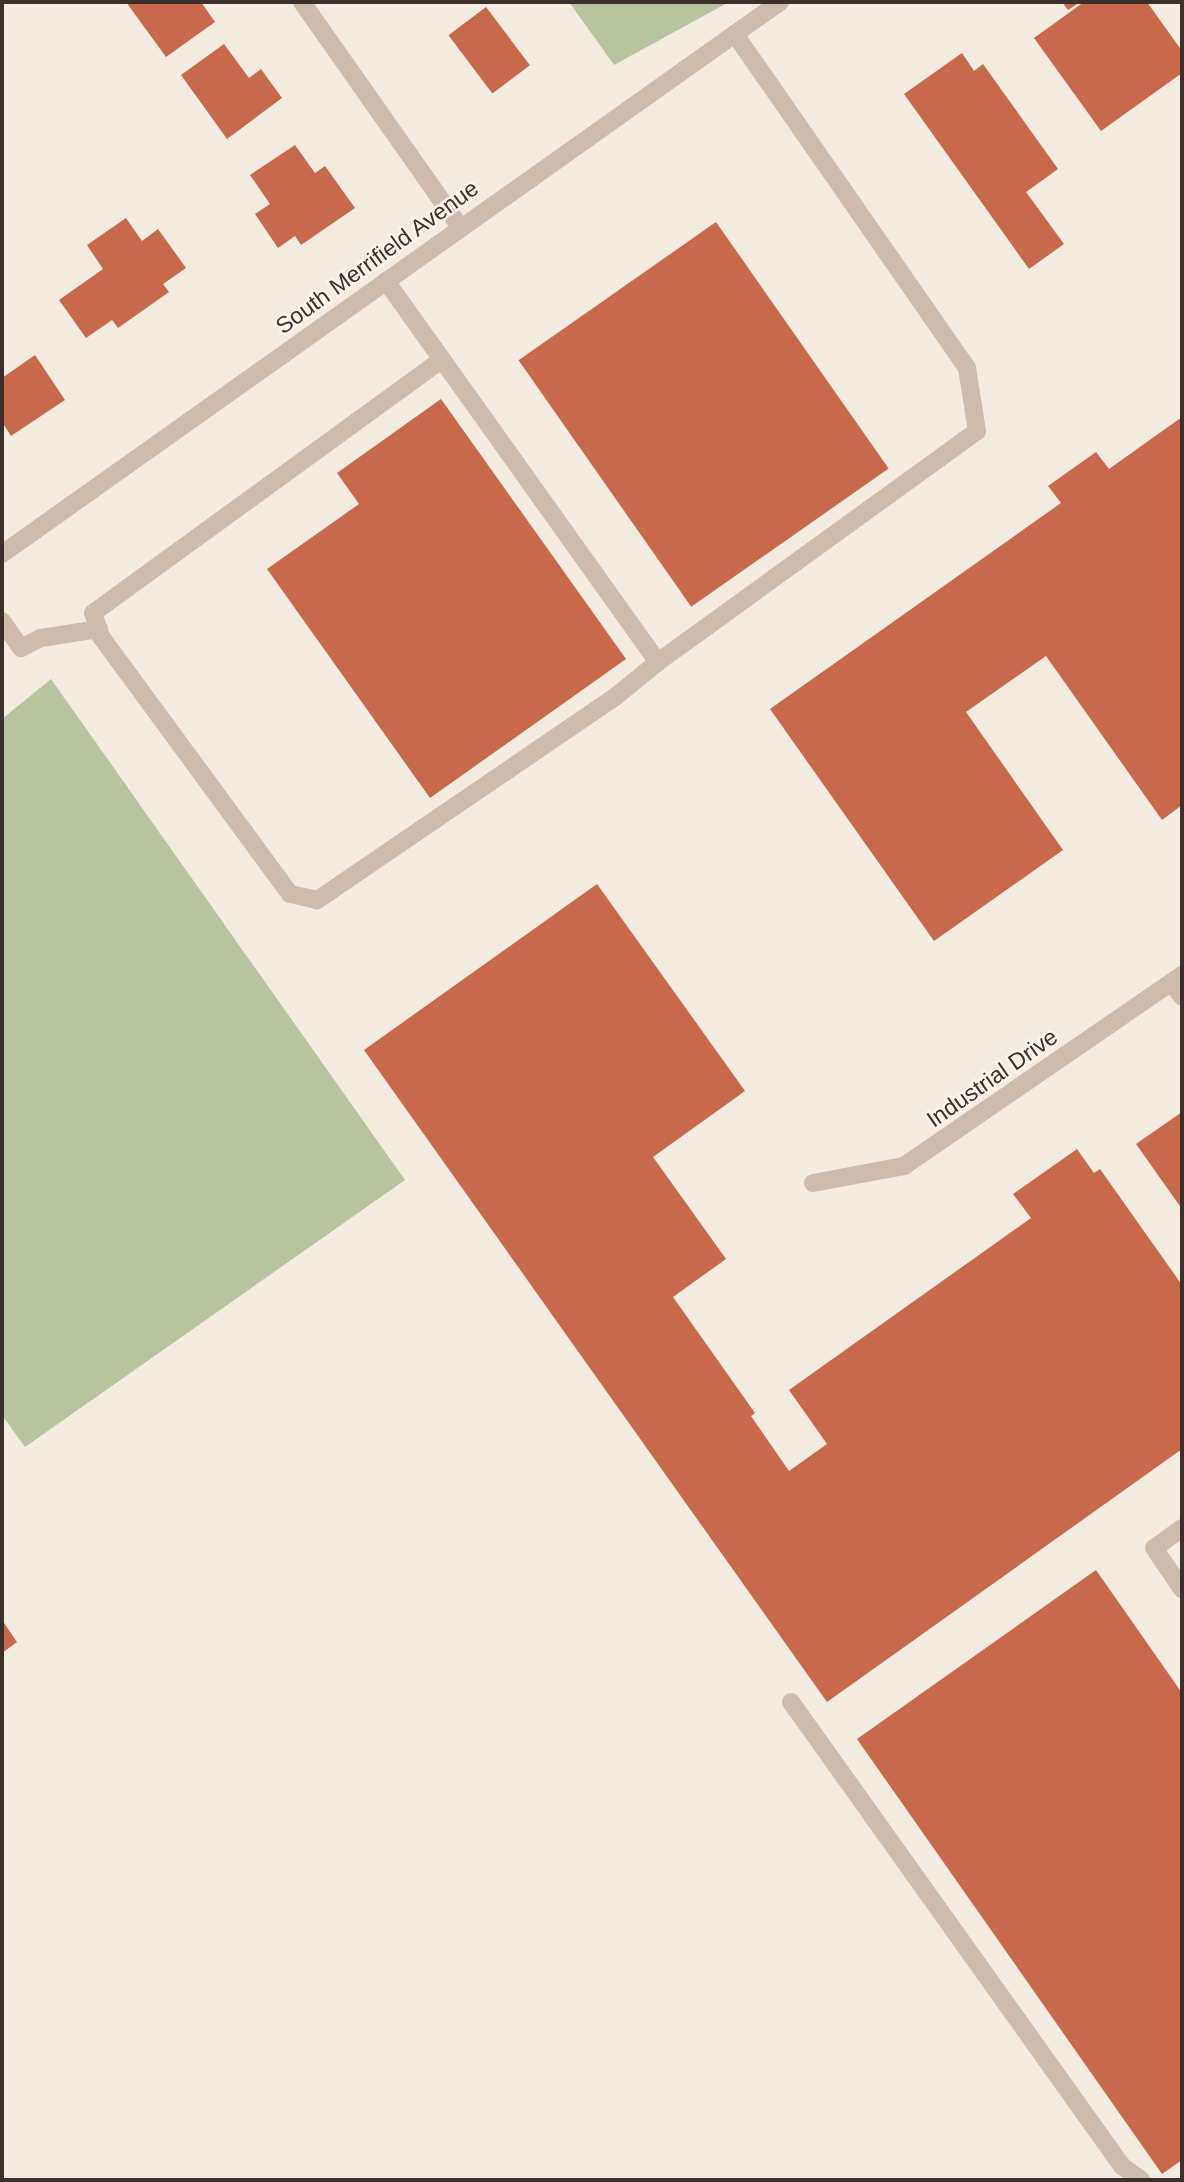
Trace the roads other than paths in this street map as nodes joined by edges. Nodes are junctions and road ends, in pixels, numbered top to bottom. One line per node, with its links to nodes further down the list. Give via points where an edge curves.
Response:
1 (302, 2): 4 (street)
2 (780, 2): 3 (street, South Merrifield Avenue)
3 (735, 34): 4 (street, South Merrifield Avenue); 10 (street, via 967,369 977,430)
4 (460, 227): 5 (street, South Merrifield Avenue)
5 (386, 281): 6 (street); 7 (street, South Merrifield Avenue)
6 (440, 360): 9 (street, via 93,613); 10 (street)
7 (2, 554)
8 (2, 621): 9 (street, via 21,648 41,638)
9 (99, 629): 10 (street, via 289,894 317,900)
10 (658, 662)
11 (1179, 985): 12 (street, Industrial Drive, via 904,1166)
12 (813, 1184)
13 (1182, 1528): 14 (street, via 1154,1548)
14 (1182, 1589)
15 (791, 1702): 16 (street, via 1122,2166)
16 (1141, 2180)

